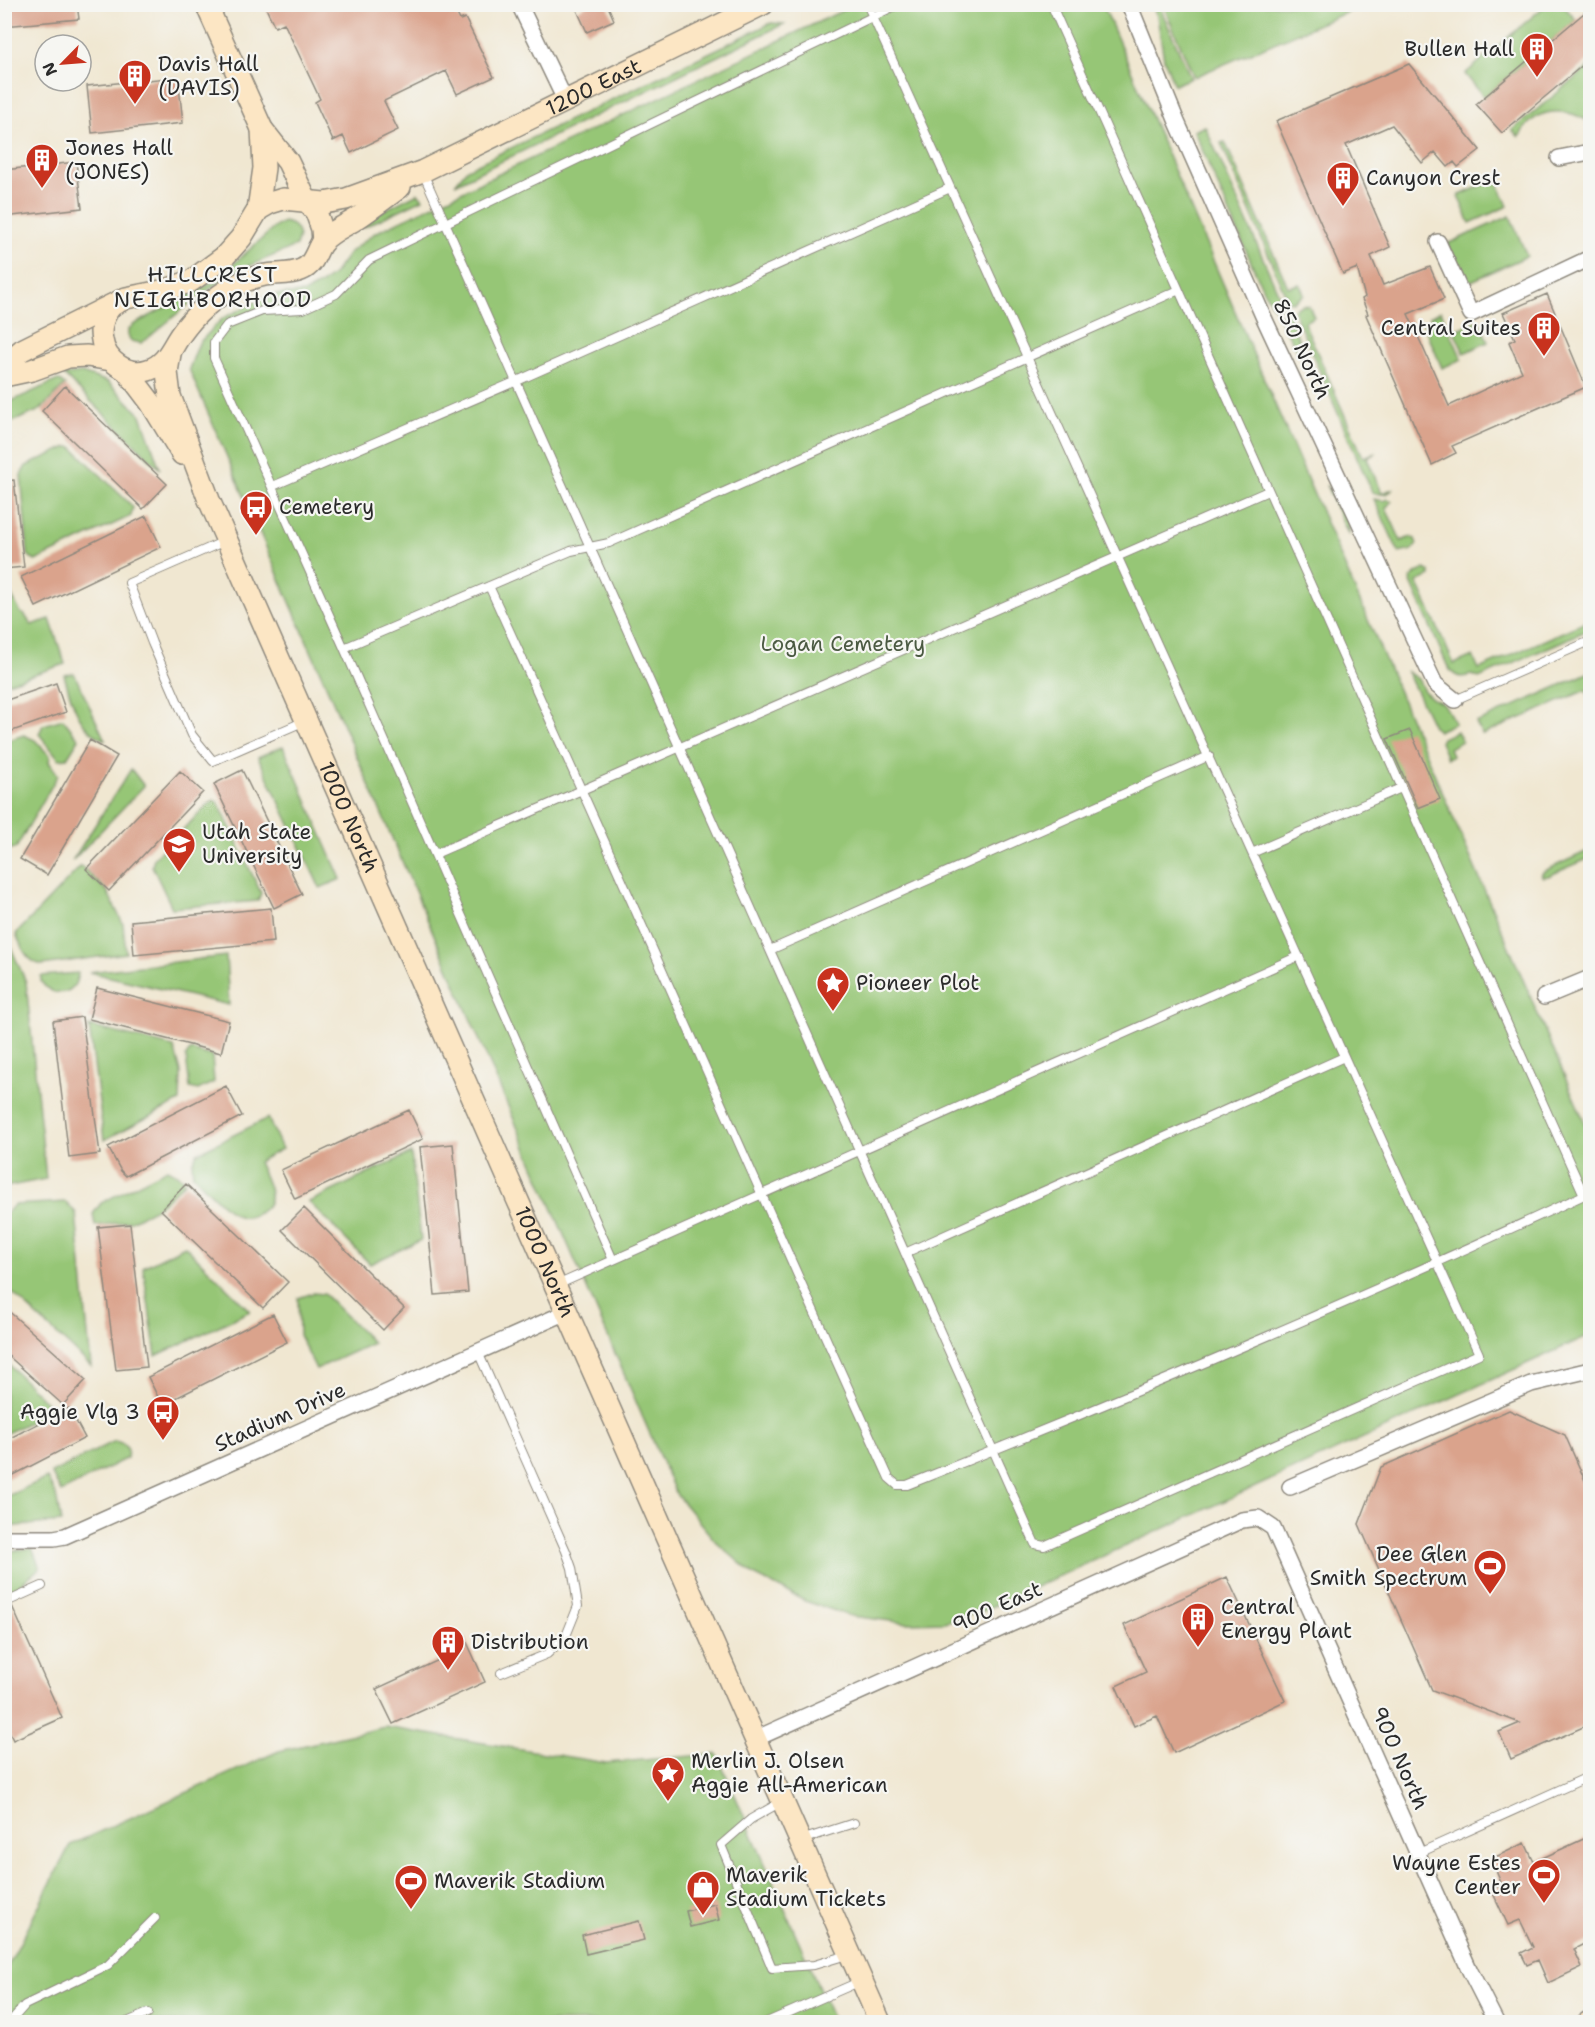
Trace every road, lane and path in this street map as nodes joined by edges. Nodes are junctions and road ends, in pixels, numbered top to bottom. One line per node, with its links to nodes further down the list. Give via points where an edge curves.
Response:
1 (206, 4): 10 (street)
2 (519, 4): 9 (street)
3 (763, 4): 9 (street, 1200 East)
4 (867, 4): 8 (lane)
5 (899, 4): 8 (lane)
6 (1051, 4): 21 (lane)
7 (1129, 4): 38 (street, 850 North, via 1264,318 1435,684)
8 (872, 17): 14 (lane); 17 (lane)
9 (566, 102): 13 (street, 1200 East)
10 (262, 129): 15 (street, via 288,162); 16 (street, via 264,168)
11 (1590, 152): 12 (street)
12 (1559, 158)
13 (423, 171): 15 (street, 1200 East, via 346,199); 17 (lane); 18 (street, 1200 East)
14 (950, 189): 24 (lane); 28 (lane)
15 (306, 201): 16 (street, 1200 East, via 283,199); 18 (street, via 316,212)
16 (258, 210): 22 (street, via 242,238 201,274)
17 (445, 222): 28 (lane); 29 (lane, via 369,260 336,294 303,309 262,311 227,325 214,342 214,358)
18 (323, 242): 23 (street, 1200 East, via 311,264 301,270 261,276 229,289 192,320)
19 (1438, 242): 20 (street, via 1472,314)
20 (1590, 258)
21 (1179, 290): 24 (lane); 30 (lane)
22 (111, 306): 25 (street, via 22,350); 26 (street, via 105,313 101,334 103,348)
23 (170, 354): 26 (street, 1200 East, via 160,364 140,372); 31 (street, 1000 North, via 170,396)
24 (1027, 358): 33 (lane, via 609,543); 34 (lane)
25 (4, 365)
26 (118, 365): 27 (street, 1200 East, via 87,356 68,357); 31 (street, 1000 North, via 151,403)
27 (4, 376)
28 (517, 381): 29 (lane); 33 (lane)
29 (273, 486): 37 (lane)
30 (1268, 491): 34 (lane); 42 (lane)
31 (209, 500): 32 (street, 1000 North)
32 (226, 540): 39 (street, 1000 North); 39 (lane, via 129,584 192,735 213,761)
33 (590, 546): 35 (lane); 40 (lane)
34 (1118, 557): 40 (lane); 41 (lane)
35 (489, 586): 37 (lane); 43 (lane)
36 (1590, 641): 38 (lane)
37 (344, 648): 45 (lane)
38 (1455, 700)
39 (306, 721): 56 (street, 1000 North)
40 (680, 747): 43 (lane); 46 (lane)
41 (1209, 756): 44 (lane); 46 (lane)
42 (1401, 788): 44 (lane); 55 (lane, via 1584,1195)
43 (583, 790): 45 (lane); 52 (lane)
44 (1252, 853): 47 (lane)
45 (435, 854): 54 (lane)
46 (770, 950): 51 (lane)
47 (1299, 956): 50 (lane); 51 (lane)
48 (1590, 978): 49 (street)
49 (1544, 997)
50 (1344, 1057): 53 (lane); 55 (lane)
51 (859, 1151): 52 (lane); 53 (lane)
52 (760, 1194): 54 (lane); 60 (lane, via 889,1478 897,1485 907,1485)
53 (905, 1253): 60 (lane)
54 (613, 1260): 56 (lane)
55 (1438, 1263): 60 (lane); 60 (lane, via 1479,1354 1044,1546 1035,1544)
56 (556, 1285): 57 (street, 1000 North)
57 (567, 1312): 58 (street, Stadium Drive); 67 (street, 1000 North)
58 (478, 1352): 63 (street, Stadium Drive, via 65,1536); 66 (lane, via 566,1551 578,1606 566,1636 547,1654)
59 (1590, 1370): 61 (street, via 1531,1384)
60 (993, 1451)
61 (1290, 1487)
62 (1258, 1518): 67 (street, 900 East, via 1242,1520); 72 (street, 900 North, via 1273,1528)
63 (4, 1538)
64 (42, 1586): 65 (lane)
65 (4, 1603)
66 (501, 1673)
67 (755, 1739): 69 (street, 1000 North)
68 (1590, 1776): 72 (lane)
69 (783, 1801): 71 (street, 1000 North); 74 (lane, via 751,1819 721,1845 772,1968 814,1965)
70 (854, 1823): 71 (lane)
71 (800, 1841): 74 (street, 1000 North)
72 (1419, 1854): 81 (street, 900 North)
73 (154, 1918): 77 (lane, via 108,1965 26,2005)
74 (850, 1954): 75 (street, 1000 North)
75 (862, 1981): 79 (lane); 80 (street, 1000 North)
76 (148, 2013): 78 (lane)
77 (10, 2022)
78 (127, 2022)
79 (767, 2022)
80 (880, 2022)
81 (1496, 2022)

